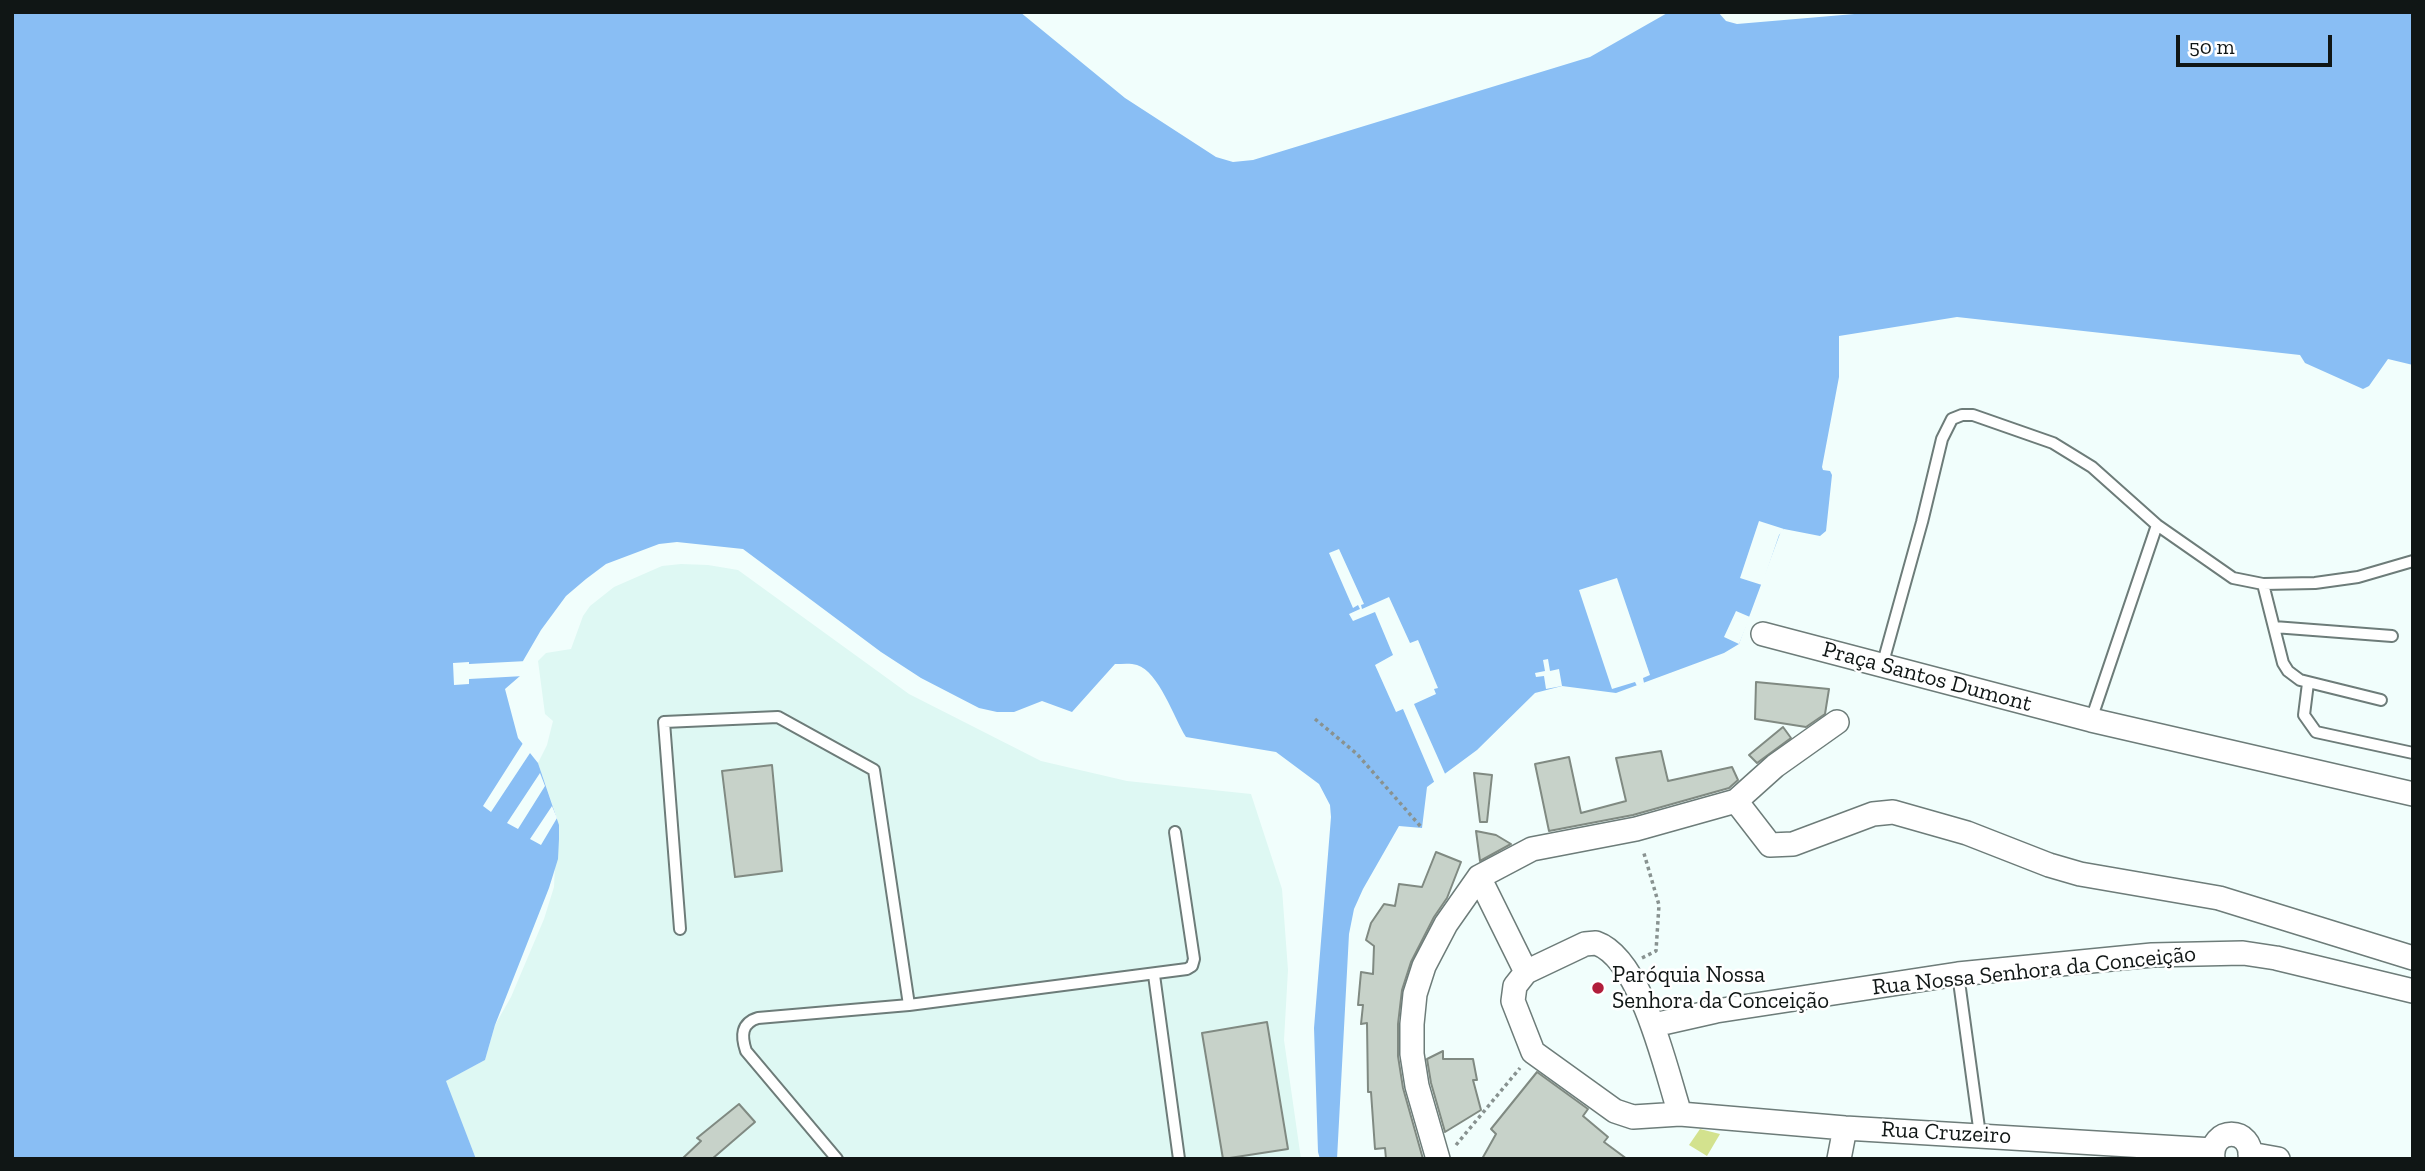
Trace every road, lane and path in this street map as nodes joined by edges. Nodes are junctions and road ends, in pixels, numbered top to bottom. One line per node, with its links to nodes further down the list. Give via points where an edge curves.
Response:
1 (2157, 525): 3 (lane, via 2233,578); 7 (lane, via 2092,467 2053,443 1973,415 1952,419 1941,439); 11 (lane)
2 (2413, 561): 3 (lane, via 2358,577)
3 (2263, 584): 4 (lane)
4 (2274, 627): 6 (lane); 8 (lane, via 2283,663)
5 (1763, 634): 7 (street, Praça Santos Dumont)
6 (2392, 636)
7 (1882, 666): 11 (street, Praça Santos Dumont)
8 (2308, 682): 9 (lane); 13 (lane, via 2304,715 2316,732)
9 (2381, 699)
10 (1315, 719): 16 (path, via 1357,754)
11 (2091, 720): 14 (street, Praça Santos Dumont)
12 (1837, 722): 15 (street, via 1775,766)
13 (2413, 753)
14 (2413, 794)
15 (1736, 801): 17 (street); 21 (street, via 1770,845 1793,844 1873,814 1893,812 2080,874 2220,898)
16 (1422, 828)
17 (1636, 829): 19 (street, via 1532,849); 22 (path, via 1659,905 1656,951)
18 (1175, 832): 25 (lane, via 1194,959 1187,969)
19 (1479, 877): 23 (street); 34 (street, via 1446,923 1415,994 1412,1054 1417,1086)
20 (680, 929): 27 (lane, via 664,722 778,716 874,770)
21 (2412, 956)
22 (1625, 966): 23 (street, via 1604,946 1591,943); 28 (street)
23 (1526, 972): 29 (street, via 1515,986 1513,1001)
24 (1958, 974): 26 (street, Rua Nossa Senhora da Conceição, via 2152,955 2243,953); 28 (street, Rua Nossa Senhora da Conceição, via 1716,1011); 32 (lane)
25 (1154, 975): 27 (lane); 37 (lane)
26 (2413, 991)
27 (909, 1005): 36 (lane, via 758,1018 744,1028 746,1051)
28 (1654, 1025): 30 (street)
29 (1533, 1052): 30 (street, Rua Cruzeiro, via 1615,1111 1633,1117); 34 (path)
30 (1680, 1114): 31 (street, Rua Cruzeiro)
31 (1845, 1128): 32 (street, Rua Cruzeiro); 38 (street)
32 (1979, 1135): 33 (street, Rua Cruzeiro)
33 (2213, 1154): 35 (street, Rua Cruzeiro, via 2214,1144 2235,1134 2245,1140)
34 (1445, 1155)
35 (2250, 1156): 39 (street, Rua Cruzeiro)
36 (837, 1159)
37 (1179, 1159)
38 (1839, 1159)
39 (2278, 1159)

